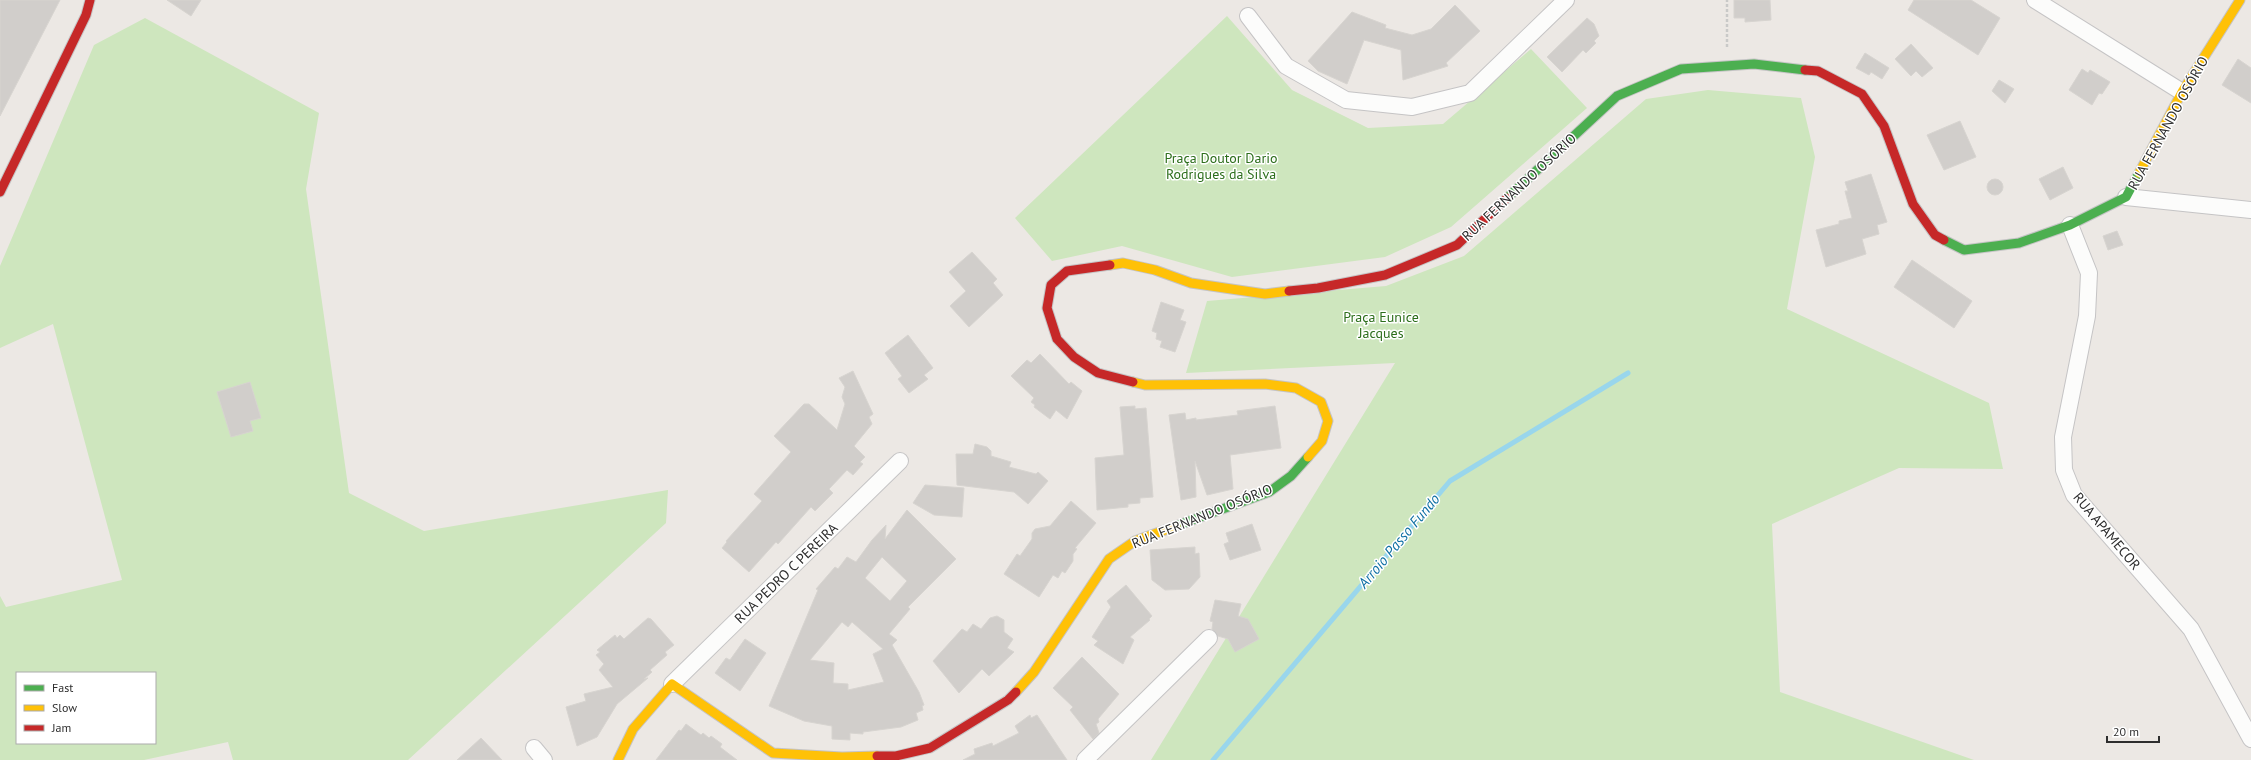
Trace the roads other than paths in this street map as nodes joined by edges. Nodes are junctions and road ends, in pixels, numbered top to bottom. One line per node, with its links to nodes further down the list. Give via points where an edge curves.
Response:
1 (90, 0): 7 (street, via 86,15)
2 (1566, 0): 5 (street, via 1470,93 1412,107 1346,100 1286,66)
3 (2035, 0): 6 (street)
4 (2240, 0): 6 (street, RUA FERNANDO OSÓRIO)
5 (1248, 16)
6 (2182, 92): 8 (street, RUA FERNANDO OSÓRIO)
7 (0, 192)
8 (2126, 197): 9 (street); 10 (street, RUA FERNANDO OSÓRIO)
9 (2251, 210)
10 (2070, 225): 14 (street, RUA APAMECOR, via 2089,273 2087,316 2063,437 2064,470 2074,495 2191,629); 15 (street, RUA FERNANDO OSÓRIO, via 2019,243 1964,250 1935,235 1913,204 1884,126 1862,94 1818,71 1754,64 1681,69 1617,96 1457,245 1385,275 1318,288 1265,294 1191,283 1156,270 1123,263 1067,271 1052,285 1047,308 1057,339 1074,357 1098,373 1145,385 1265,384 1296,388 1321,402 1328,421 1322,440 1291,476 1269,492 1135,541 1109,559 1034,672 1008,700 930,748 896,756)
11 (900, 461): 13 (street, RUA PEDRO C PEREIRA)
12 (1209, 638): 17 (street)
13 (672, 684): 15 (street, RUA FERNANDO OSÓRIO); 16 (street, via 639,722 620,751)
14 (2251, 739)
15 (778, 757)
16 (618, 760)
17 (1085, 760)

